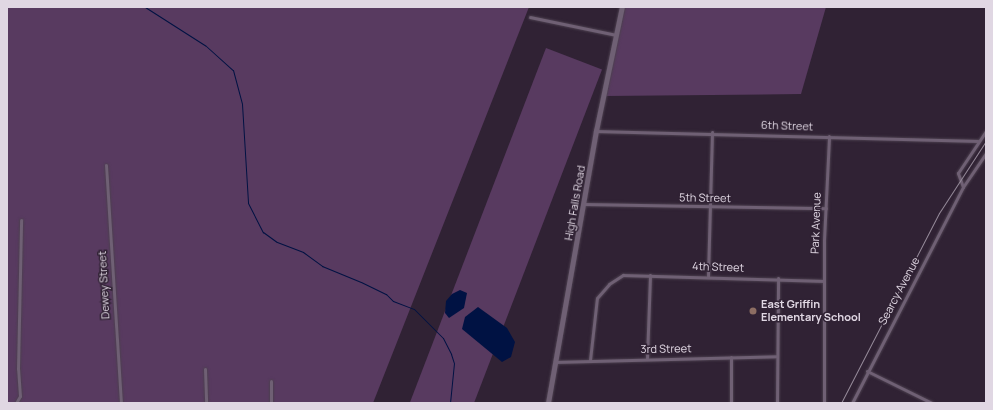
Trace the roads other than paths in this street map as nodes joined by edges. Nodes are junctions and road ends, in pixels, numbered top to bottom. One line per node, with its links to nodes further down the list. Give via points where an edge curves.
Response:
1 (622, 7): 3 (street, High Falls Road)
2 (530, 17): 3 (street)
3 (616, 36): 4 (street, High Falls Road)
4 (596, 131): 6 (street, 6th Street); 12 (street, High Falls Road)
5 (986, 131): 8 (street)
6 (712, 132): 7 (street, 6th Street); 13 (street)
7 (829, 136): 8 (street, 6th Street); 14 (street, Park Avenue)
8 (978, 141): 11 (street, via 958,172)
9 (986, 153): 11 (street, Searcy Avenue)
10 (106, 165): 29 (street, Dewey Street)
11 (963, 187): 26 (street, Searcy Avenue)
12 (585, 204): 13 (street, 5th Street); 24 (street, High Falls Road)
13 (709, 207): 14 (street, 5th Street); 17 (street)
14 (826, 208): 19 (street, Park Avenue)
15 (21, 220): 28 (street, via 20,396)
16 (650, 275): 17 (street, 4th Street); 22 (street); 23 (street, 4th Street, via 623,275 614,280 597,298)
17 (708, 276): 18 (street, 4th Street)
18 (778, 278): 19 (street, 4th Street); 20 (street)
19 (824, 281): 35 (street, Park Avenue)
20 (777, 356): 21 (street, 3rd Street); 34 (street)
21 (731, 357): 22 (street, 3rd Street); 33 (street)
22 (647, 358): 23 (street, 3rd Street)
23 (590, 360): 24 (street, 3rd Street)
24 (555, 362): 32 (street, High Falls Road)
25 (205, 369): 30 (street)
26 (867, 371): 36 (street, Searcy Avenue); 37 (street)
27 (271, 381): 31 (street)
28 (16, 403)
29 (121, 403)
30 (206, 403)
31 (271, 403)
32 (548, 403)
33 (731, 403)
34 (777, 403)
35 (824, 403)
36 (852, 403)
37 (932, 403)

